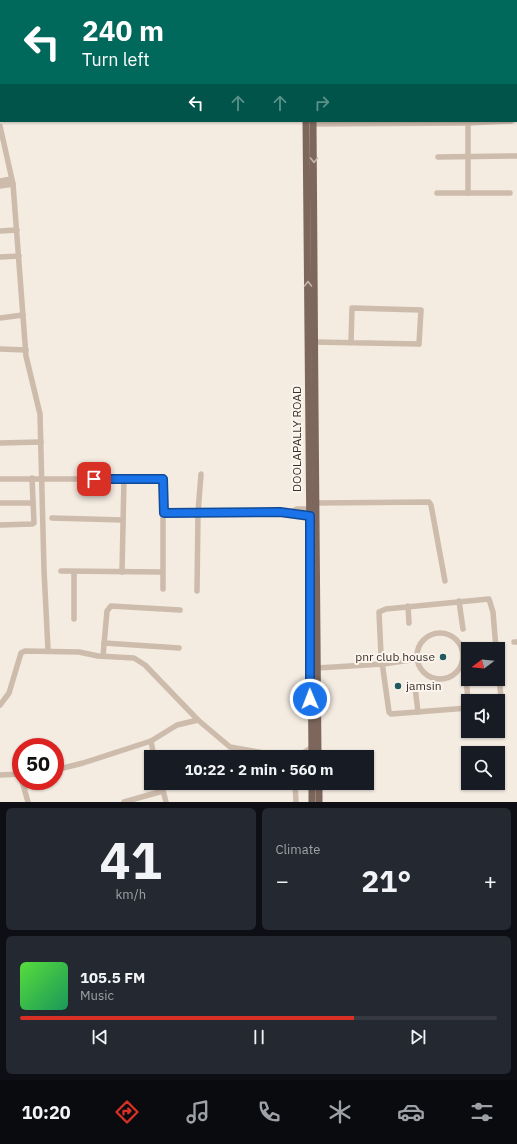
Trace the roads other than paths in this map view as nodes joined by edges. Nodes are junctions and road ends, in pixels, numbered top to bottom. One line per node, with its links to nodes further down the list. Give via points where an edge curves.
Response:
1 (306, 122): 11 (main road, DOOLAPALLY ROAD)
2 (313, 122): 3 (street); 11 (main road, DOOLAPALLY ROAD, one-way to 11)
3 (367, 122): 4 (street)
4 (430, 122): 5 (street)
5 (468, 122): 10 (street)
6 (0, 126): 7 (street)
7 (2, 142): 13 (street)
8 (517, 156): 10 (street)
9 (438, 157): 10 (street)
10 (468, 157): 16 (street)
11 (310, 176): 24 (main road, DOOLAPALLY ROAD, via 315,239); 38 (main road, DOOLAPALLY ROAD, one-way to 11)
12 (0, 181): 13 (street)
13 (12, 182): 14 (street); 18 (street)
14 (0, 186)
15 (436, 193): 16 (street)
16 (468, 193): 17 (street)
17 (510, 193)
18 (17, 230): 19 (street); 20 (street)
19 (0, 231)
20 (19, 256): 21 (street); 22 (street)
21 (0, 257)
22 (24, 315): 23 (street); 27 (street)
23 (0, 318)
24 (313, 342): 25 (street); 37 (main road, DOOLAPALLY ROAD)
25 (351, 343): 25 (street, via 420,344 421,310 352,308)
26 (0, 349): 27 (street)
27 (26, 350): 28 (street, via 40,414)
28 (41, 442): 29 (street); 32 (street)
29 (0, 443)
30 (201, 474): 40 (street)
31 (32, 478): 32 (street); 33 (street); 36 (street)
32 (42, 478): 34 (street); 60 (street)
33 (0, 479)
34 (124, 479): 39 (street, via 163,479); 42 (street)
35 (0, 503): 36 (street)
36 (33, 503): 43 (street, via 32,524)
37 (316, 503): 48 (street, via 429,502); 61 (main road, DOOLAPALLY ROAD)
38 (309, 512): 40 (street, via 298,515 291,512); 61 (main road, DOOLAPALLY ROAD)
39 (164, 513): 40 (street); 47 (street)
40 (198, 513): 50 (street)
41 (52, 518): 42 (street)
42 (123, 520): 46 (street)
43 (0, 525)
44 (61, 571): 45 (street)
45 (74, 572): 46 (street); 54 (street)
46 (122, 572): 47 (street)
47 (162, 572): 49 (street)
48 (445, 581)
49 (163, 589)
50 (197, 590)
51 (459, 601): 52 (street); 56 (street); 57 (street, via 489,599 493,612)
52 (408, 606): 55 (street); 64 (street, via 379,612)
53 (180, 610): 58 (street, via 111,606 107,611)
54 (74, 620)
55 (409, 623)
56 (463, 629)
57 (495, 642)
58 (104, 643): 59 (street); 62 (street)
59 (179, 648)
60 (48, 650): 62 (street); 67 (street, via 21,653 9,693)
61 (314, 651): 65 (main road); 72 (main road, DOOLAPALLY ROAD)
62 (103, 656): 70 (street, via 134,658 145,665)
63 (417, 659): 63 (street, via 417,651 424,638 438,632 453,636 459,641 464,656 459,670 453,676 438,679 424,673); 64 (street)
64 (382, 664): 65 (street); 69 (street, via 389,712)
65 (317, 668): 77 (main road)
66 (415, 687): 69 (street)
67 (0, 705)
68 (461, 709): 69 (street)
69 (418, 712)
70 (198, 720): 71 (street, via 177,725); 74 (street, via 230,747)
71 (150, 741): 73 (street); 78 (street)
72 (312, 746): 75 (street); 76 (main road, DOOLAPALLY ROAD)
73 (152, 750)
74 (247, 750)
75 (307, 750)
76 (312, 750)
77 (318, 750)
78 (64, 768)
79 (0, 775): 80 (street)
80 (12, 775)
81 (25, 790): 87 (street)
82 (295, 790): 90 (street)
83 (314, 790): 86 (main road)
84 (316, 790): 86 (main road)
85 (163, 791): 88 (street); 89 (street)
86 (315, 794): 91 (main road); 92 (main road)
87 (28, 802)
88 (124, 802)
89 (166, 802)
90 (296, 802)
91 (312, 802)
92 (319, 802)

